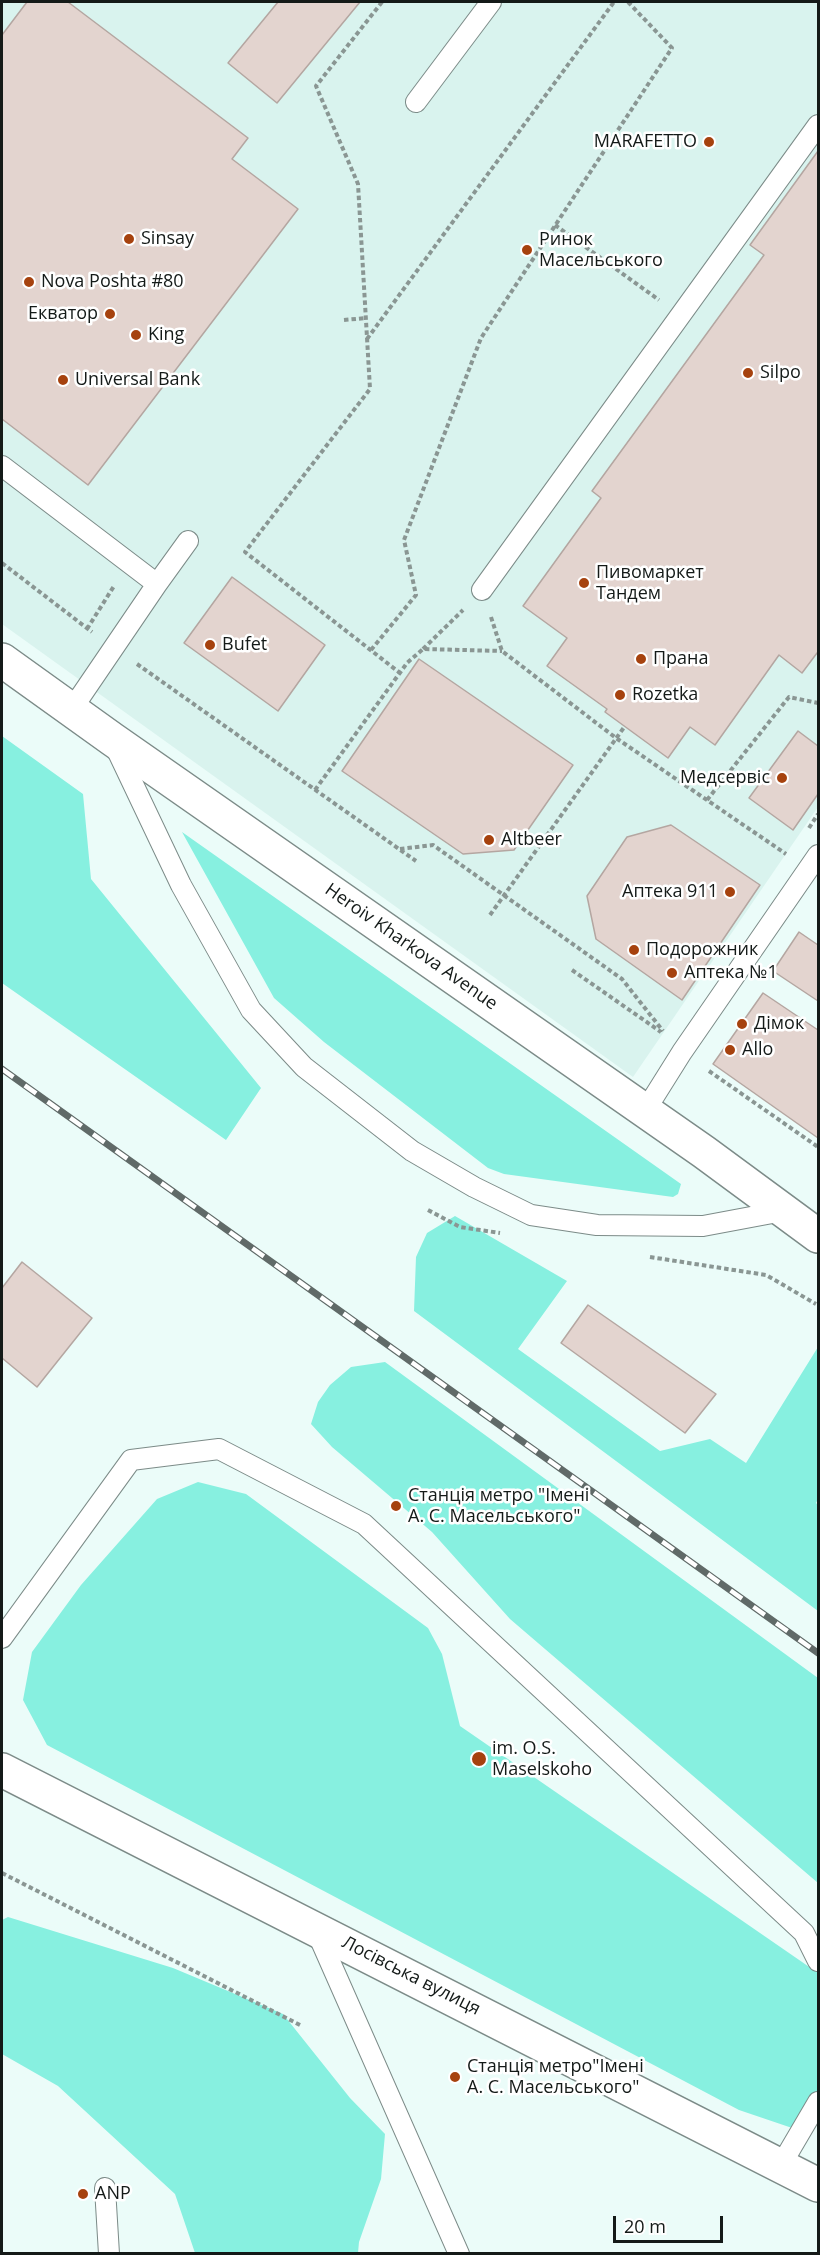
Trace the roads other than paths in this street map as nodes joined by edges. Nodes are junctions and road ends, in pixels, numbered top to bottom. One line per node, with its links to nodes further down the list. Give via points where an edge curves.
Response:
1 (491, 2): 2 (lane)
2 (416, 102)
3 (819, 125): 7 (lane)
4 (2, 466): 6 (lane)
5 (188, 541): 6 (lane)
6 (157, 584): 9 (lane)
7 (482, 590)
8 (2, 660): 9 (main road, Heroiv Kharkova Avenue)
9 (72, 710): 10 (main road, Heroiv Kharkova Avenue)
10 (112, 739): 12 (main road, Heroiv Kharkova Avenue); 13 (lane, via 181,885 252,1010 304,1067 412,1151 474,1188 531,1215 597,1225 703,1226)
11 (815, 866): 12 (lane, via 687,1045)
12 (645, 1111): 13 (main road, Heroiv Kharkova Avenue)
13 (783, 1210): 14 (main road, Heroiv Kharkova Avenue)
14 (819, 1236)
15 (2, 1638): 18 (lane, via 131,1460 219,1449 364,1524 804,1933)
16 (2, 1770): 17 (main road, Лосівська вулиця)
17 (315, 1927): 20 (main road, Лосівська вулиця); 24 (lane)
18 (819, 1961)
19 (819, 2102): 20 (lane)
20 (781, 2165): 21 (main road, Лосівська вулиця)
21 (819, 2185)
22 (105, 2188): 23 (lane)
23 (108, 2253)
24 (459, 2253)

